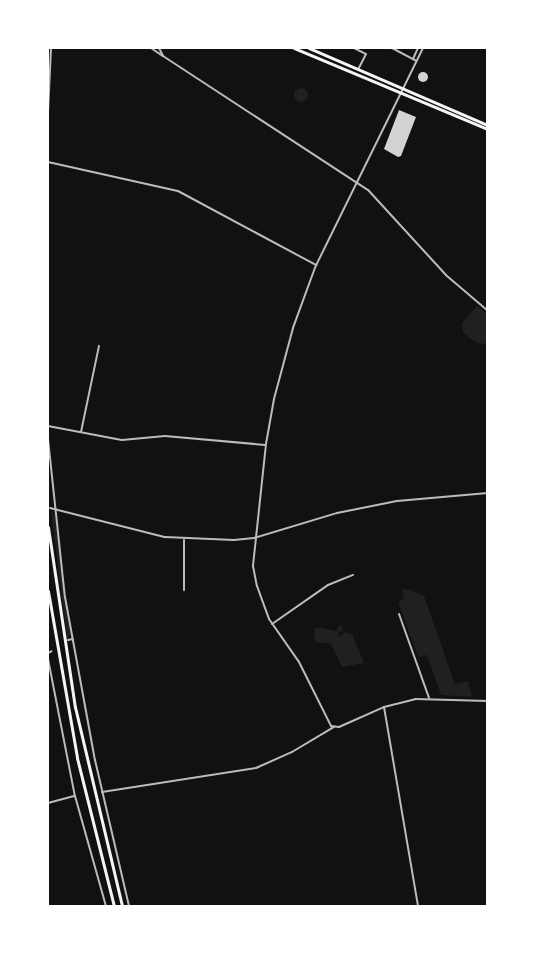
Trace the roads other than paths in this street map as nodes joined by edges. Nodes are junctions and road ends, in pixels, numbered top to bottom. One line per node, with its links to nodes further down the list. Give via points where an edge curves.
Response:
1 (51, 48): 15 (street)
2 (150, 48): 10 (street)
3 (159, 48): 10 (street)
4 (294, 48): 14 (highway)
5 (309, 48): 12 (highway)
6 (354, 48): 12 (street, via 366,54)
7 (392, 48): 11 (street)
8 (418, 48): 11 (street)
9 (423, 48): 11 (street)
10 (163, 56): 19 (street)
11 (415, 60): 13 (street)
12 (358, 68): 13 (highway)
13 (403, 88): 14 (street); 16 (highway)
14 (400, 93): 17 (highway); 19 (street)
15 (48, 112)
16 (488, 125)
17 (488, 129)
18 (48, 162): 20 (street, via 178,191)
19 (356, 184): 20 (street); 21 (street, via 369,192 447,276)
20 (316, 265): 26 (street, via 282,365)
21 (488, 311)
22 (100, 346): 24 (street)
23 (48, 426): 24 (street)
24 (81, 432): 26 (street, via 122,440 165,436)
25 (48, 439): 29 (street)
26 (266, 446): 31 (street)
27 (488, 494): 31 (street, via 417,498 350,510)
28 (50, 508): 29 (street)
29 (55, 509): 32 (street); 38 (street)
30 (48, 527): 54 (highway, via 75,707)
31 (254, 538): 32 (street); 37 (street, via 254,576)
32 (184, 540): 35 (street)
33 (353, 575): 37 (street, via 328,584)
34 (48, 590): 53 (highway, via 77,758)
35 (184, 590)
36 (399, 614): 43 (street)
37 (272, 624): 46 (street, via 294,654)
38 (73, 638): 39 (street); 48 (street)
39 (68, 640)
40 (52, 651): 41 (street)
41 (48, 652)
42 (48, 658): 50 (street)
43 (429, 698): 44 (street); 45 (street)
44 (488, 701)
45 (384, 707): 46 (street); 56 (street)
46 (334, 727): 48 (street, via 292,752 256,768)
47 (98, 792): 48 (street)
48 (102, 792): 55 (street)
49 (80, 795): 50 (street)
50 (75, 796): 51 (street); 52 (street)
51 (48, 804)
52 (106, 906)
53 (114, 906)
54 (122, 906)
55 (129, 906)
56 (418, 906)

